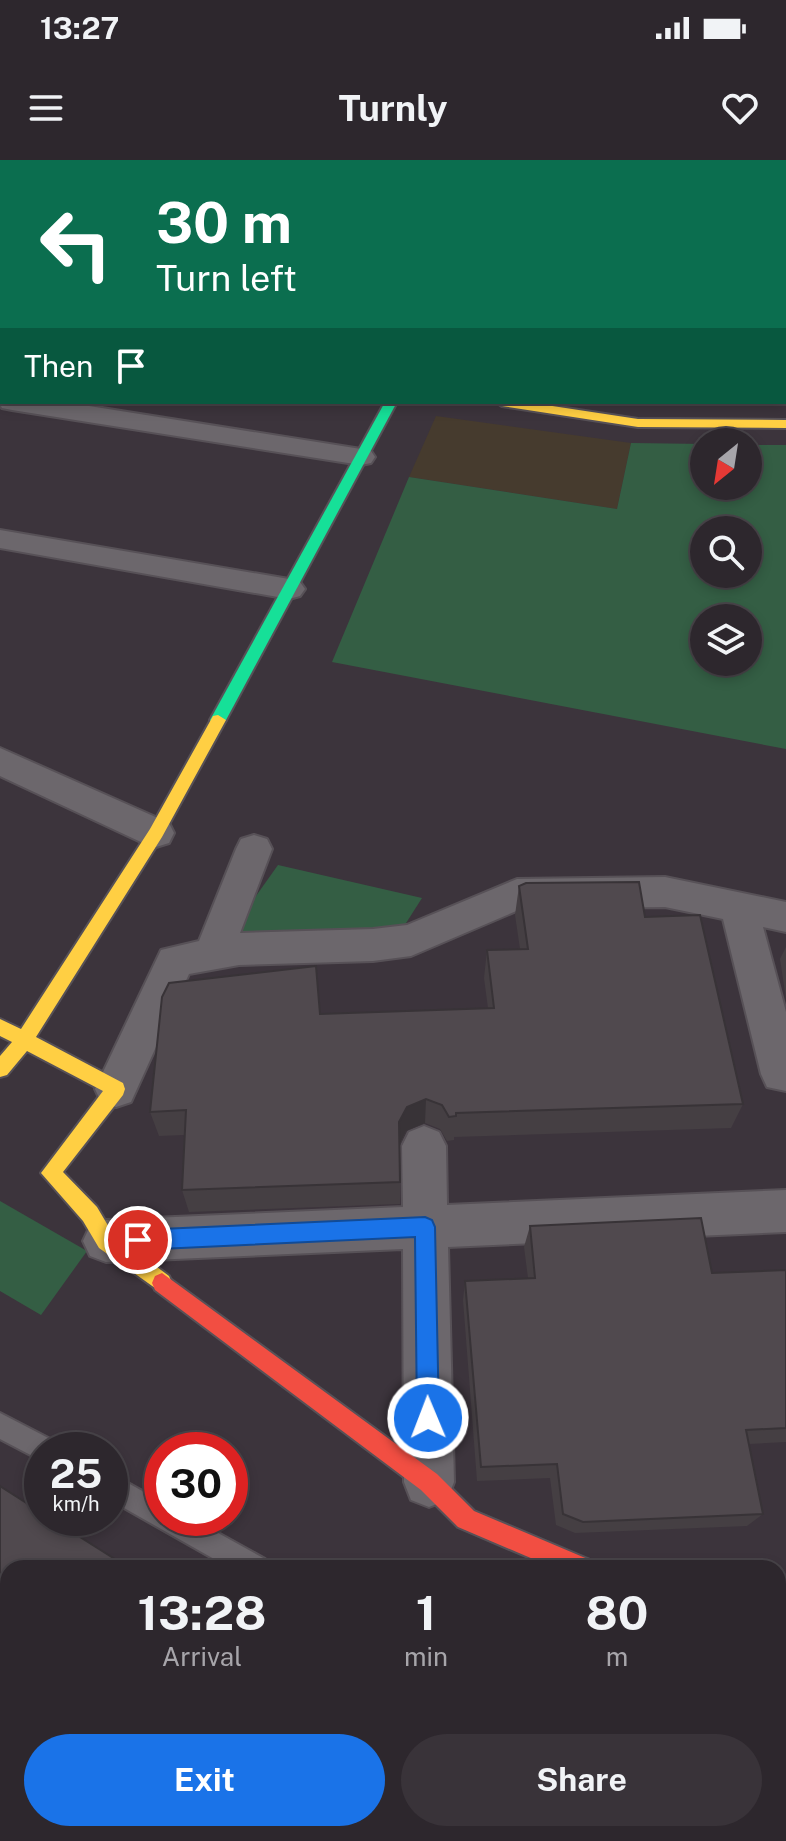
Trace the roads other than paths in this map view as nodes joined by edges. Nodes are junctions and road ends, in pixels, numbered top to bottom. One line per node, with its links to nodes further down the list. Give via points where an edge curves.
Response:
1 (25, 404): 5 (street)
2 (390, 404): 5 (street)
3 (515, 404): 4 (street, via 638,423)
4 (786, 424)
5 (361, 457): 7 (street)
6 (0, 539): 7 (street)
7 (289, 589): 9 (street)
8 (0, 761): 9 (street)
9 (156, 833): 15 (street)
10 (254, 849): 13 (street)
11 (738, 905): 12 (street); 13 (street, via 665,892 517,894 411,940); 17 (street)
12 (786, 917)
13 (213, 954): 18 (street, via 175,961)
14 (0, 1027): 15 (street)
15 (24, 1041): 16 (street); 18 (street)
16 (0, 1069)
17 (782, 1074)
18 (116, 1089): 22 (street, via 51,1173 90,1214)
19 (424, 1146): 21 (street)
20 (786, 1211): 21 (street)
21 (425, 1227): 22 (street); 25 (street)
22 (106, 1241): 25 (street)
23 (2, 1430): 24 (lane)
24 (24, 1440)
25 (429, 1482): 28 (street, via 466,1519)
26 (198, 1536): 27 (lane)
27 (242, 1560)
28 (563, 1560)

